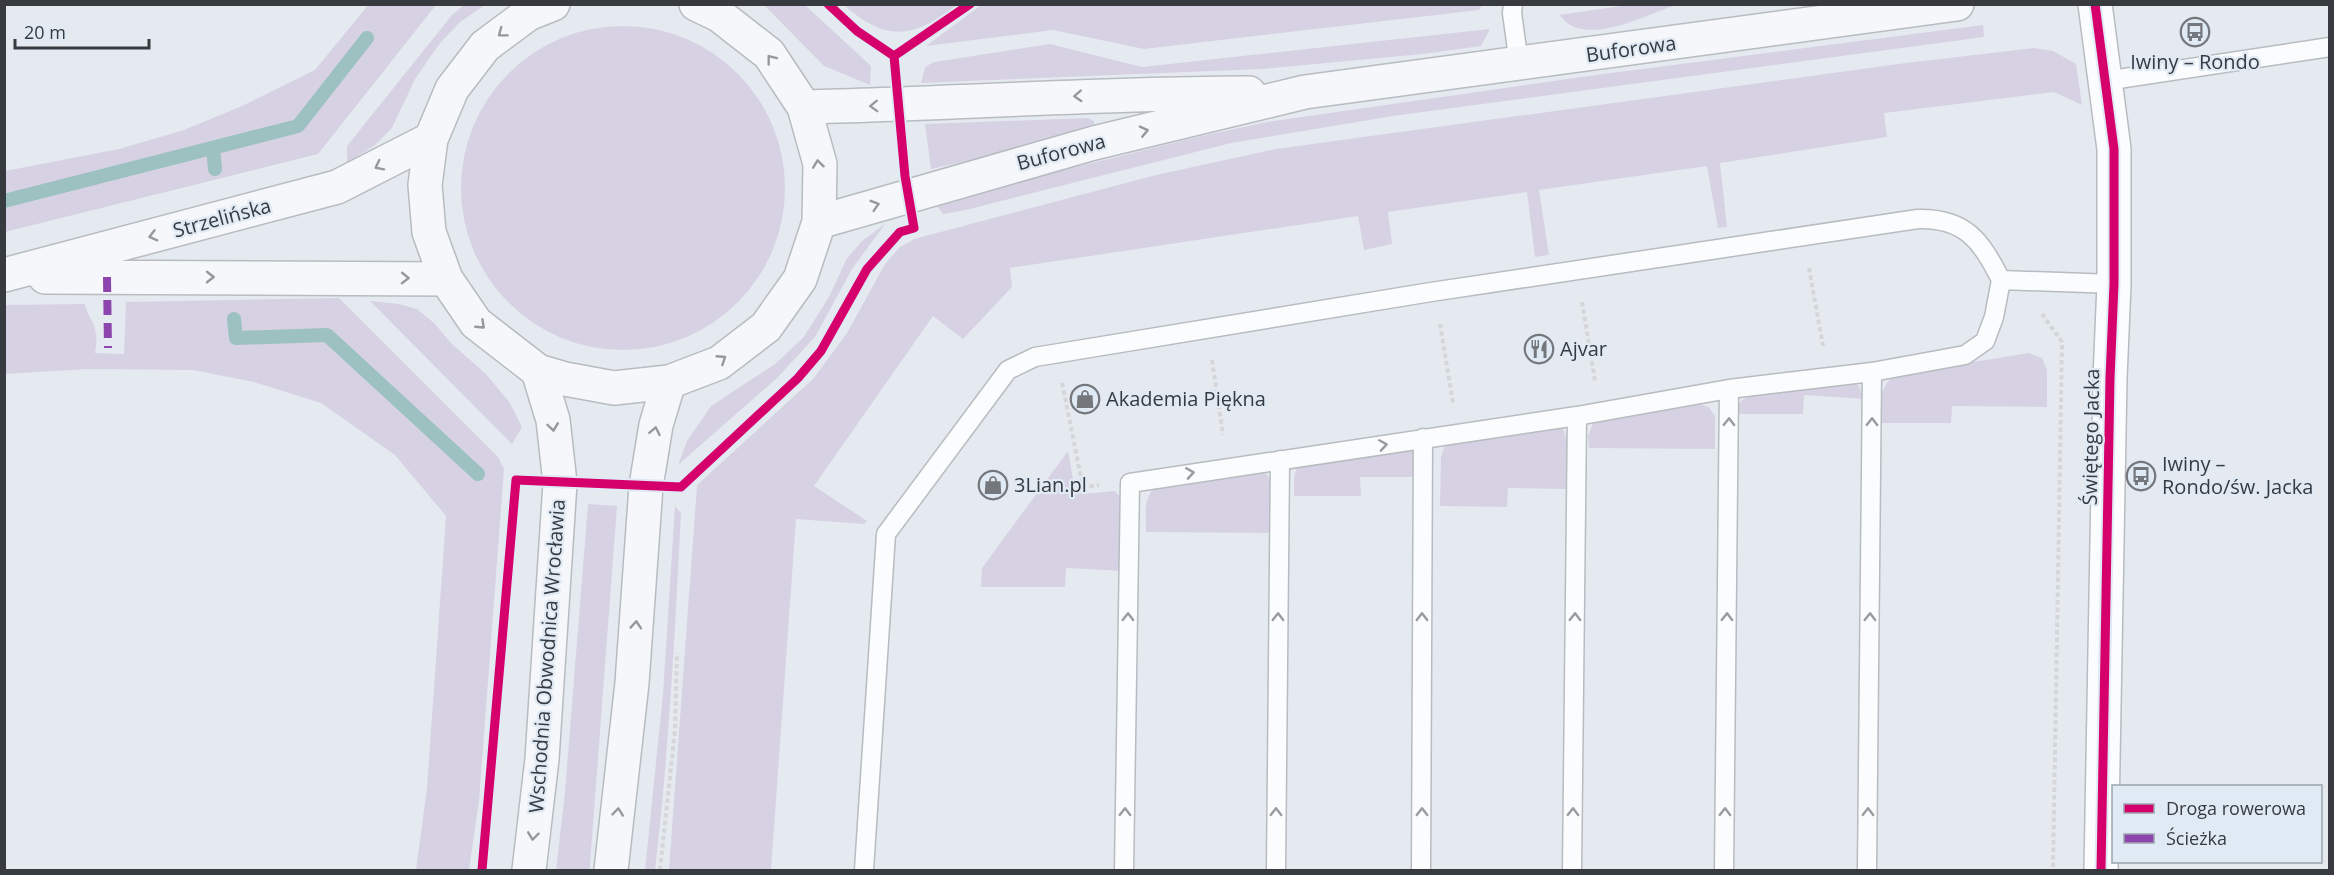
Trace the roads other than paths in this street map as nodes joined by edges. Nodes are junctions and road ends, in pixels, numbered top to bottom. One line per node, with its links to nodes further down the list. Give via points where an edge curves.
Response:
1 (696, 4): 10 (main road, one-way to 1, via 769,54 719,15)
2 (1513, 4): 7 (lane)
3 (1957, 4): 7 (main road, Buforowa)
4 (2095, 4): 8 (street, Świętego Jacka)
5 (537, 8): 11 (main road, one-way to 11, via 485,46 452,89)
6 (2330, 47): 8 (lane)
7 (1519, 64): 9 (main road, Buforowa)
8 (2105, 81): 16 (street, Świętego Jacka, via 2114,149)
9 (1305, 92): 10 (main road, Buforowa, one-way to 10, via 1150,93); 12 (main road, Buforowa, one-way to 9, via 1094,142)
10 (804, 107): 12 (main road, one-way to 10, via 820,164)
11 (431, 139): 13 (main road, Strzelińska, one-way to 13, via 337,187); 14 (main road, via 425,185 429,232)
12 (819, 222): 19 (main road, one-way to 12, via 719,363 766,327 800,279)
13 (4, 276): 14 (main road, Strzelińska, one-way to 14)
14 (446, 279): 17 (main road, one-way to 17, via 476,323)
15 (2001, 279): 16 (lane); 18 (lane, via 1985,341 1965,356); 26 (lane, via 1985,248 1969,234 1952,223 1918,219 1046,355 1008,370 886,534)
16 (2114, 284): 33 (street, Świętego Jacka)
17 (538, 371): 19 (main road, via 614,388); 24 (main road, Wschodnia Obwodnica Wrocławia, one-way to 24, via 553,420 560,483 542,759)
18 (1872, 372): 20 (lane); 32 (lane, one-way to 18)
19 (669, 382): 25 (main road, one-way to 19, via 632,683 646,486 656,425)
20 (1729, 389): 21 (lane); 31 (lane, one-way to 20)
21 (1577, 416): 22 (lane); 30 (lane, one-way to 21)
22 (1423, 438): 23 (lane, one-way to 22); 29 (lane, one-way to 22)
23 (1280, 460): 27 (lane, one-way to 23, via 1130,483); 28 (lane, one-way to 23)
24 (529, 870)
25 (611, 870)
26 (864, 870)
27 (1124, 870)
28 (1276, 870)
29 (1421, 870)
30 (1572, 870)
31 (1724, 870)
32 (1867, 870)
33 (2101, 870)

